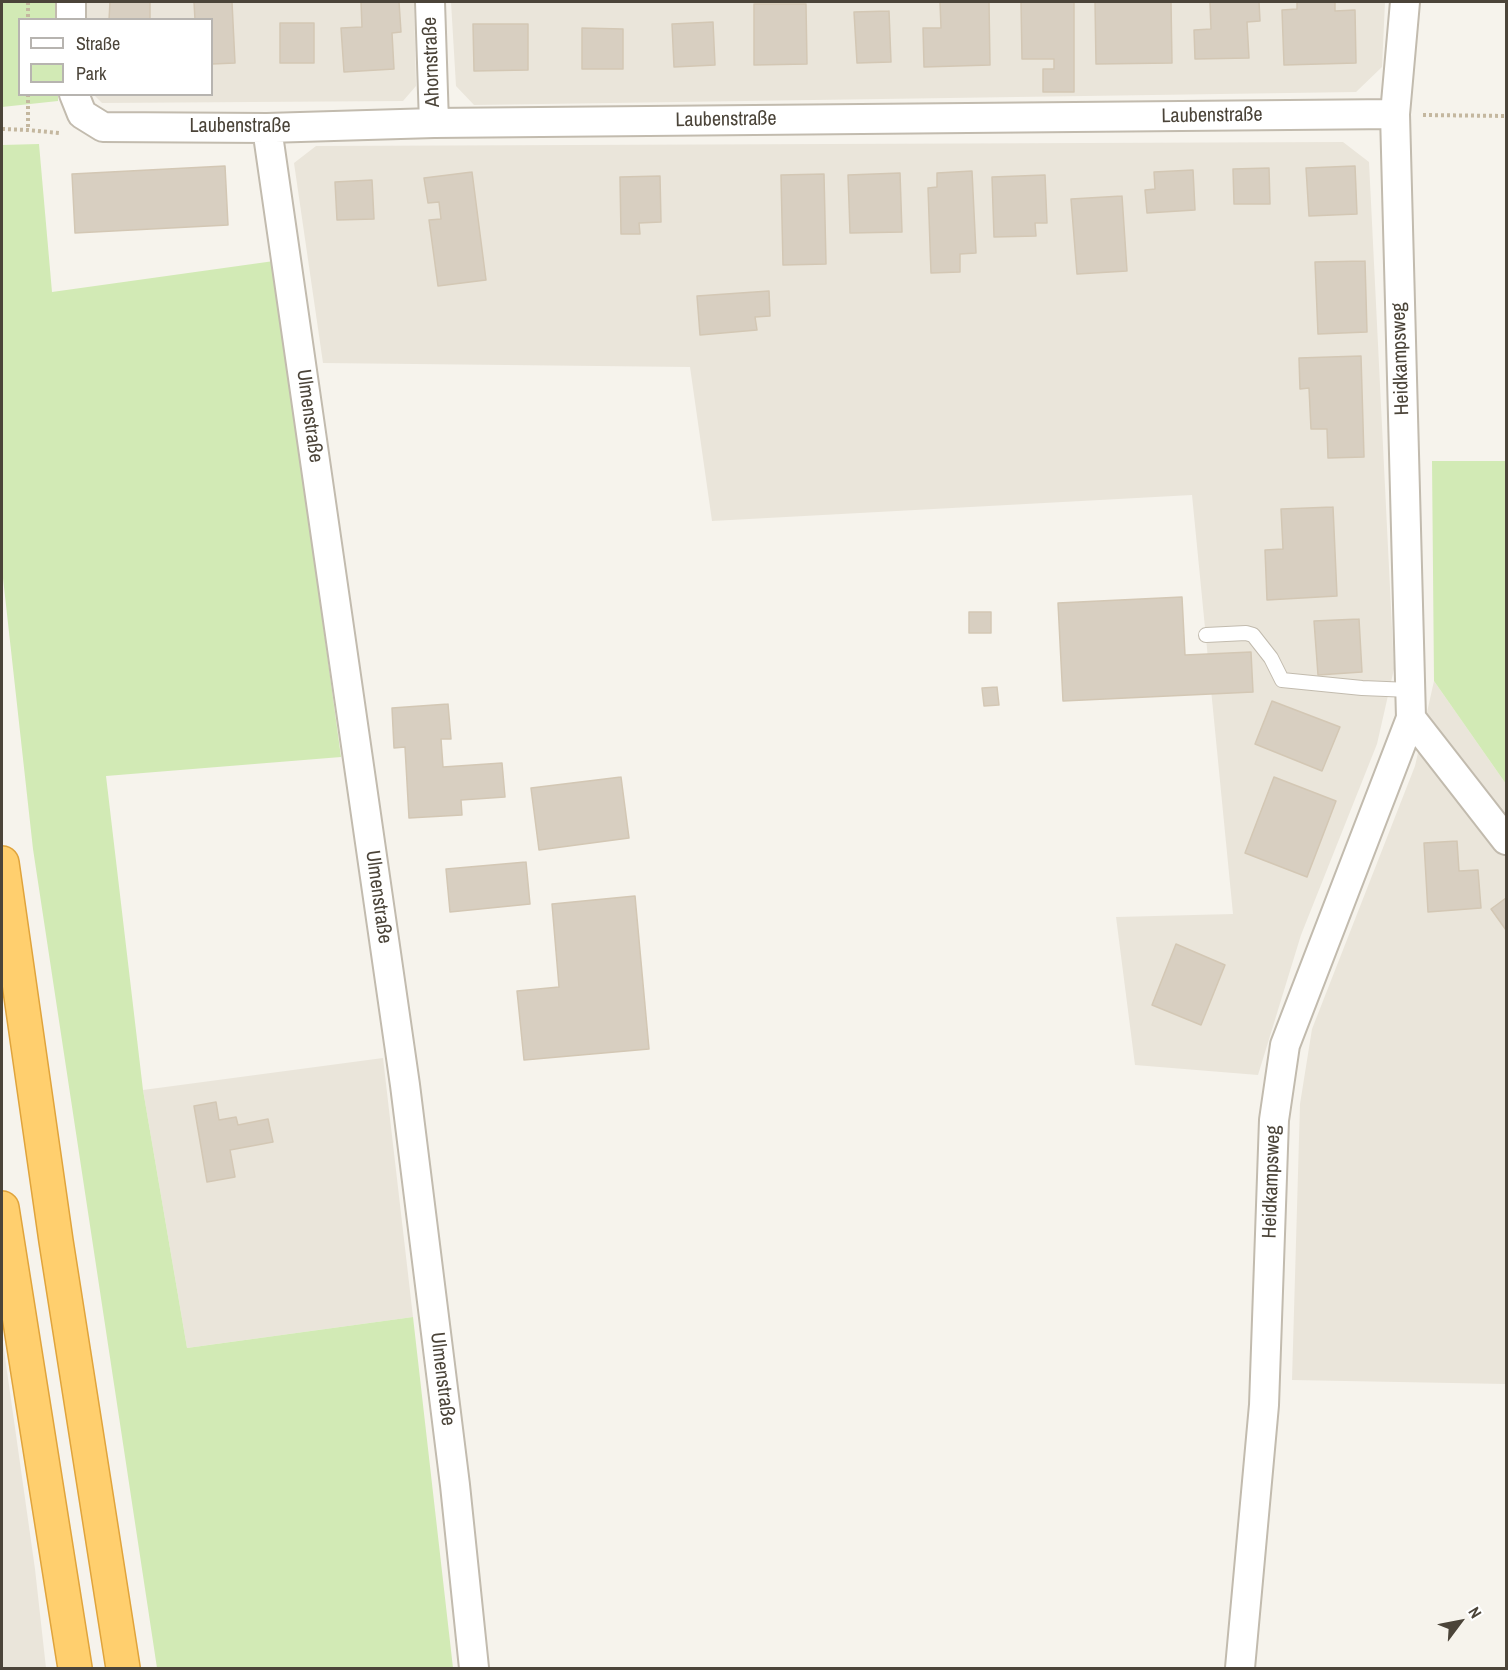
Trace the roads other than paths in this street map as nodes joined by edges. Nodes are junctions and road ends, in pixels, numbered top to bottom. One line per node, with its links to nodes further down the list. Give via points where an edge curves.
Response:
1 (71, 2): 4 (street)
2 (430, 2): 7 (street, Ahornstraße)
3 (1405, 2): 6 (street, Heidkampsweg)
4 (71, 18)
5 (75, 96): 8 (street, Laubenstraße, via 82,114 103,127)
6 (1395, 114): 7 (street, Laubenstraße); 10 (street, Heidkampsweg)
7 (434, 123): 8 (street, Laubenstraße)
8 (267, 128): 16 (street, Ulmenstraße, via 405,1085)
9 (1206, 635): 10 (lane, via 1253,635 1282,680 1362,688)
10 (1410, 704): 11 (street); 17 (street, Heidkampsweg, via 1285,1045 1274,1120 1264,1405)
11 (1506, 840)
12 (2, 863): 15 (highway)
13 (2, 1208): 14 (highway)
14 (75, 1668)
15 (123, 1668)
16 (474, 1668)
17 (1240, 1668)

